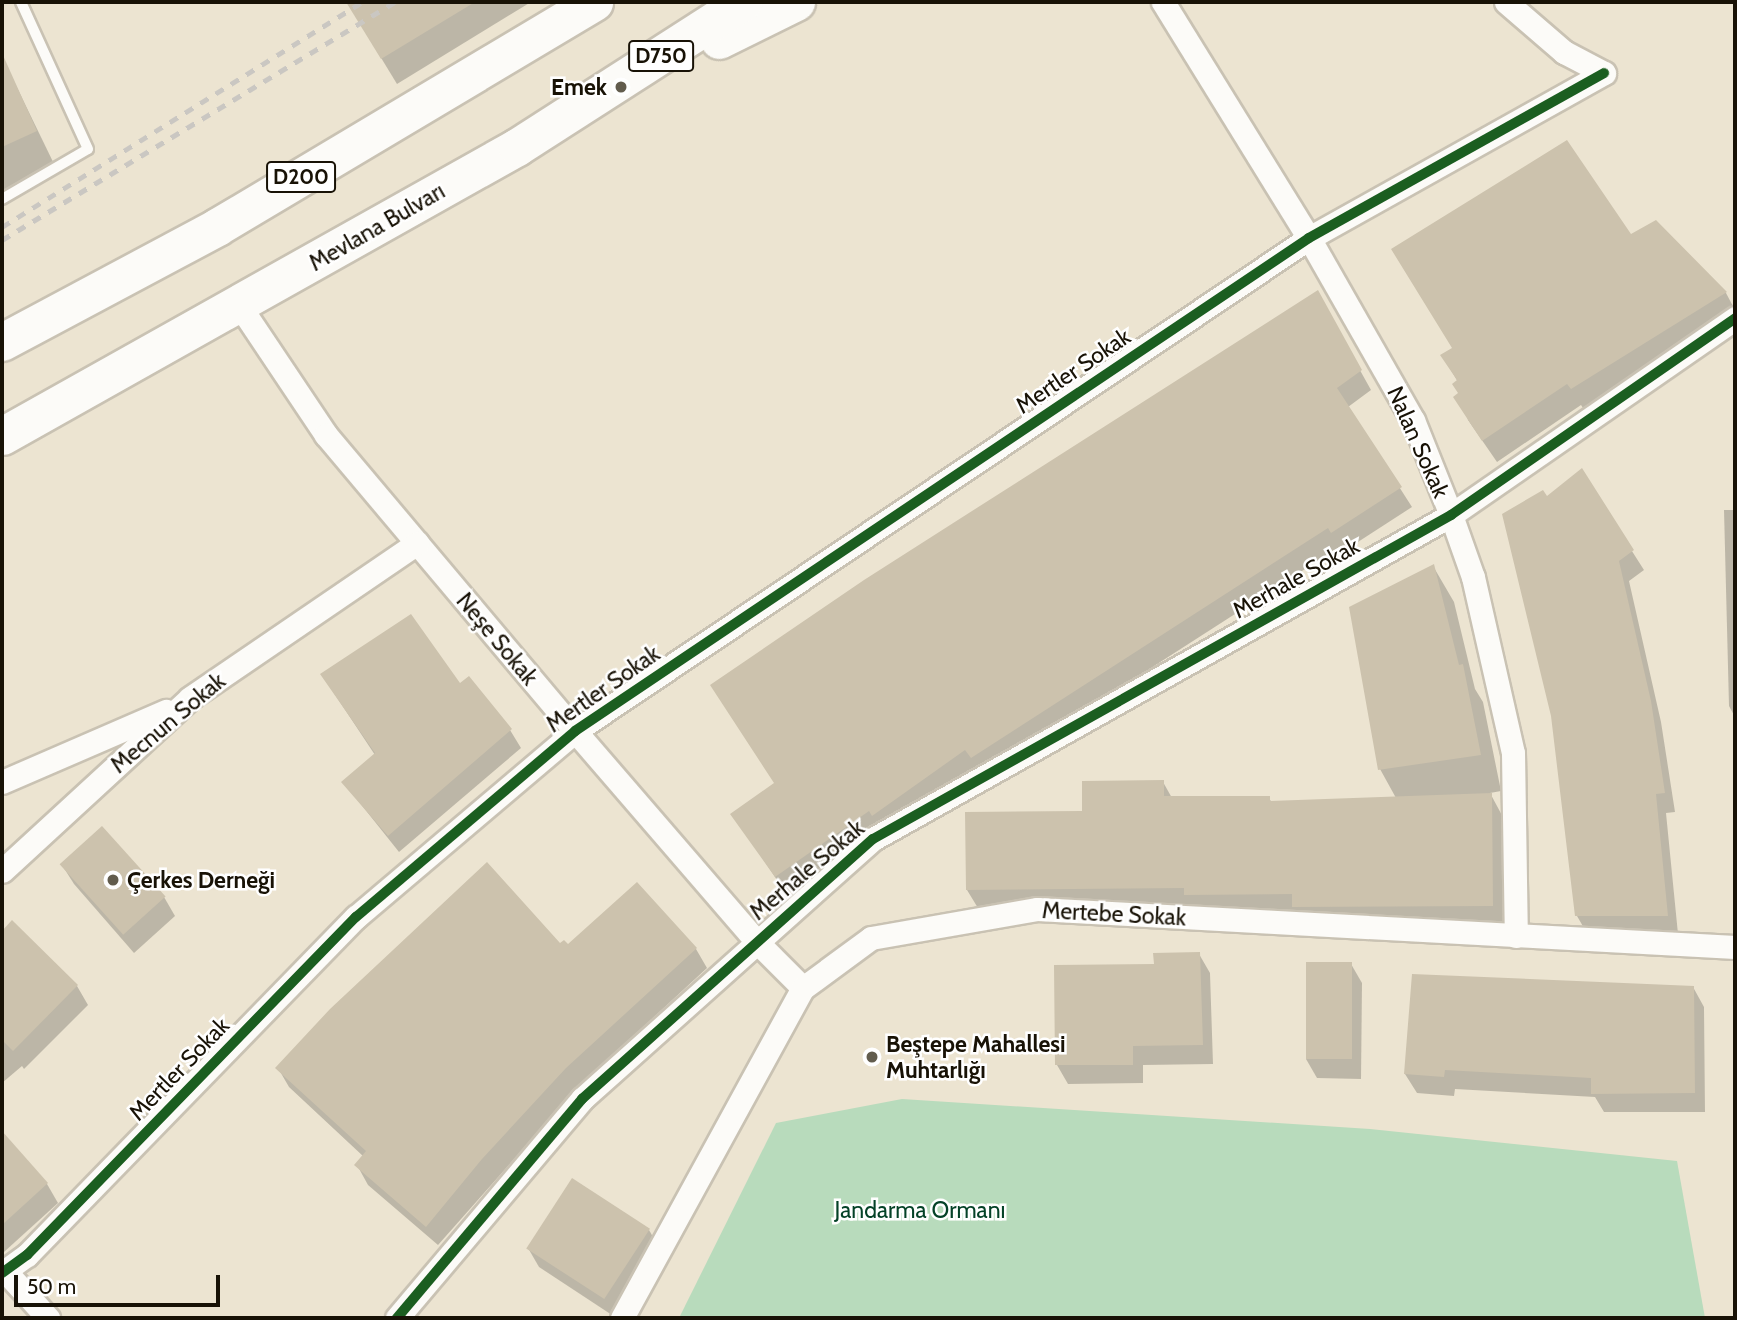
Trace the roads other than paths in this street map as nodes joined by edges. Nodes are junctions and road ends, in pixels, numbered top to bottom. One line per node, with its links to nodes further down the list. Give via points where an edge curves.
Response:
1 (20, 2): 8 (lane, via 88,149)
2 (594, 2): 12 (highway, D200, via 216,227)
3 (743, 2): 7 (highway, Mevlana Bulvarı / D750)
4 (796, 2): 7 (highway)
5 (1506, 2): 9 (street, Mertler Sokak, via 1564,52 1604,73)
6 (1170, 4): 9 (street, Nalan Sokak)
7 (580, 109): 10 (highway, Mevlana Bulvarı)
8 (2, 199)
9 (1309, 238): 14 (street, Nalan Sokak, via 1413,419); 17 (street, Mertler Sokak)
10 (239, 305): 13 (highway, Mevlana Bulvarı); 15 (street, Neşe Sokak, via 326,435)
11 (1735, 318): 14 (street, Merhale Sokak)
12 (2, 342)
13 (2, 436)
14 (1451, 515): 20 (street, Nalan Sokak, via 1473,577 1513,753); 21 (street, Merhale Sokak, via 873,839)
15 (417, 543): 16 (street, Mecnun Sokak); 17 (street, Neşe Sokak)
16 (183, 704): 18 (street); 19 (street, Mecnun Sokak)
17 (575, 731): 21 (street, Neşe Sokak); 24 (street, Mertler Sokak, via 356,917 27,1255)
18 (2, 782)
19 (2, 871)
20 (1516, 936): 22 (street, Mertebe Sokak); 23 (street, Mertebe Sokak, via 1037,909 871,938)
21 (756, 941): 23 (street, Neşe Sokak); 26 (street, Merhale Sokak, via 582,1099)
22 (1735, 947)
23 (803, 988): 27 (street, Mertebe Sokak)
24 (3, 1272): 25 (street)
25 (48, 1318)
26 (397, 1318)
27 (622, 1318)

